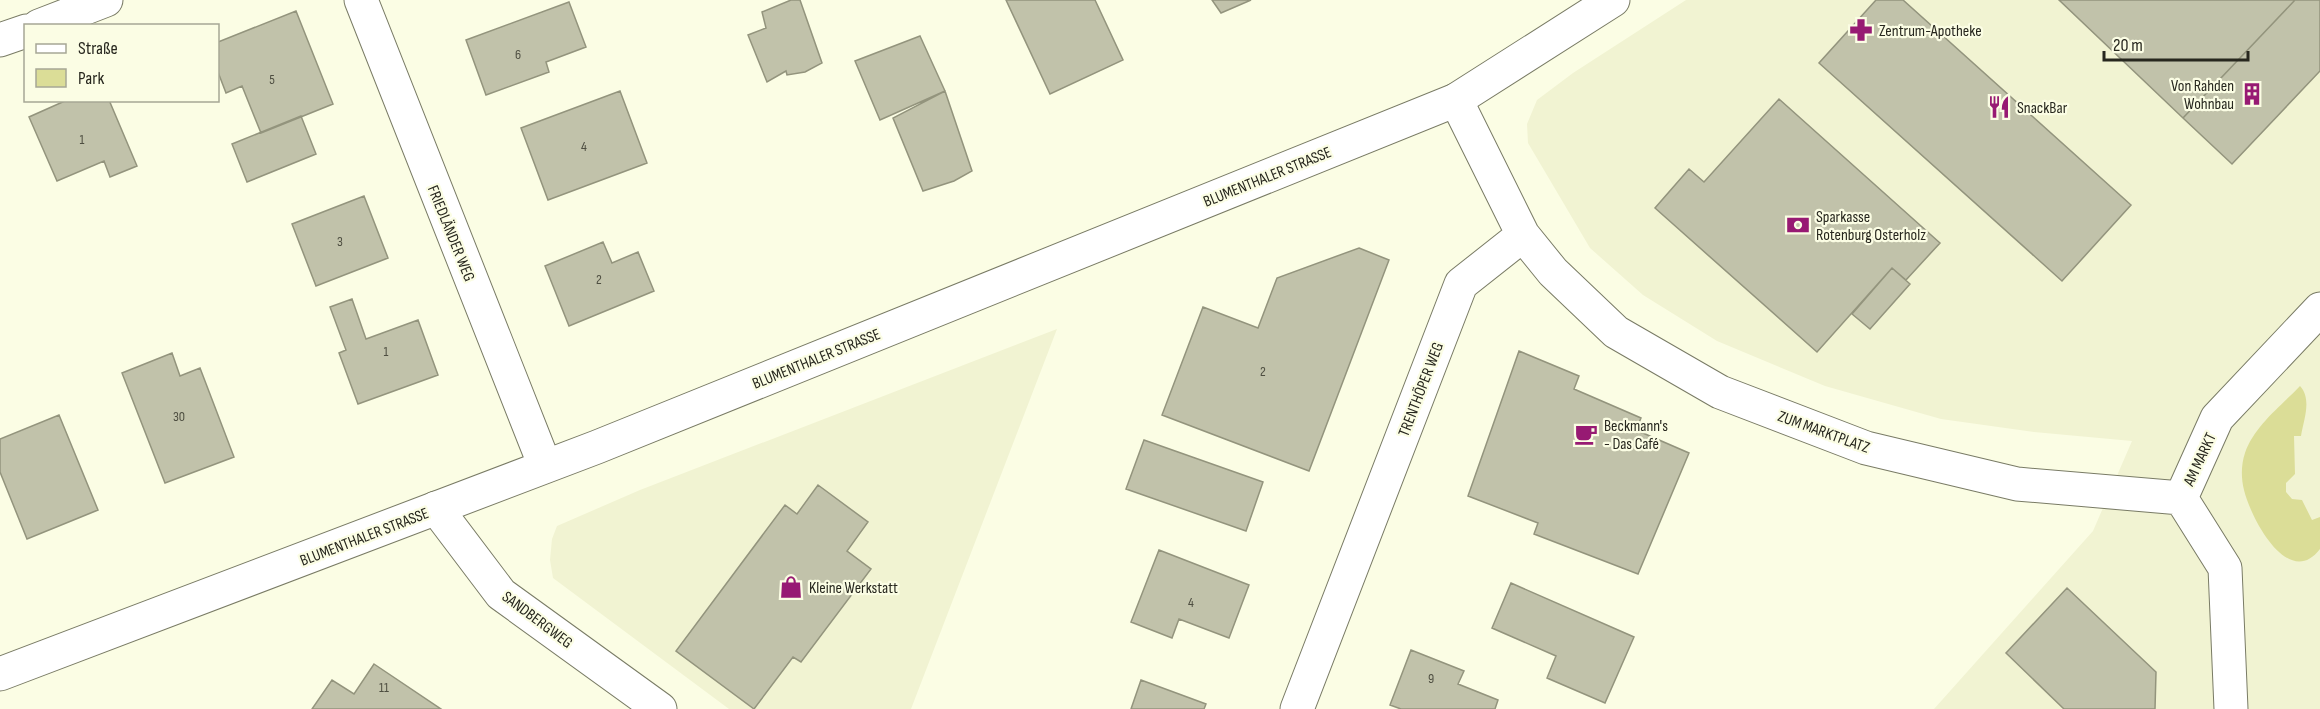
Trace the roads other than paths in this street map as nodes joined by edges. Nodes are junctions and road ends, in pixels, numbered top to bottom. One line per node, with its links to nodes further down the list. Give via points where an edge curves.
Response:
1 (106, 0): 4 (street)
2 (361, 0): 10 (street, FRIEDLÄNDER WEG)
3 (1613, 0): 7 (street, BLUMENTHALER STRASSE)
4 (44, 24)
5 (24, 31): 6 (street)
6 (0, 40)
7 (1456, 99): 8 (street); 10 (street, BLUMENTHALER STRASSE)
8 (1523, 235): 11 (street, ZUM MARKTPLATZ, via 1553,272 1616,332 1719,392 1866,448 2017,484); 15 (street, TRENTHÖPER WEG, via 1461,284)
9 (2320, 309): 11 (street, AM MARKT, via 2217,418)
10 (545, 466): 12 (street, BLUMENTHALER STRASSE)
11 (2181, 498): 16 (street, AM MARKT, via 2225,568)
12 (436, 508): 13 (street, BLUMENTHALER STRASSE); 14 (street, SANDBERGWEG, via 501,594)
13 (0, 674)
14 (660, 709)
15 (1298, 709)
16 (2231, 709)

